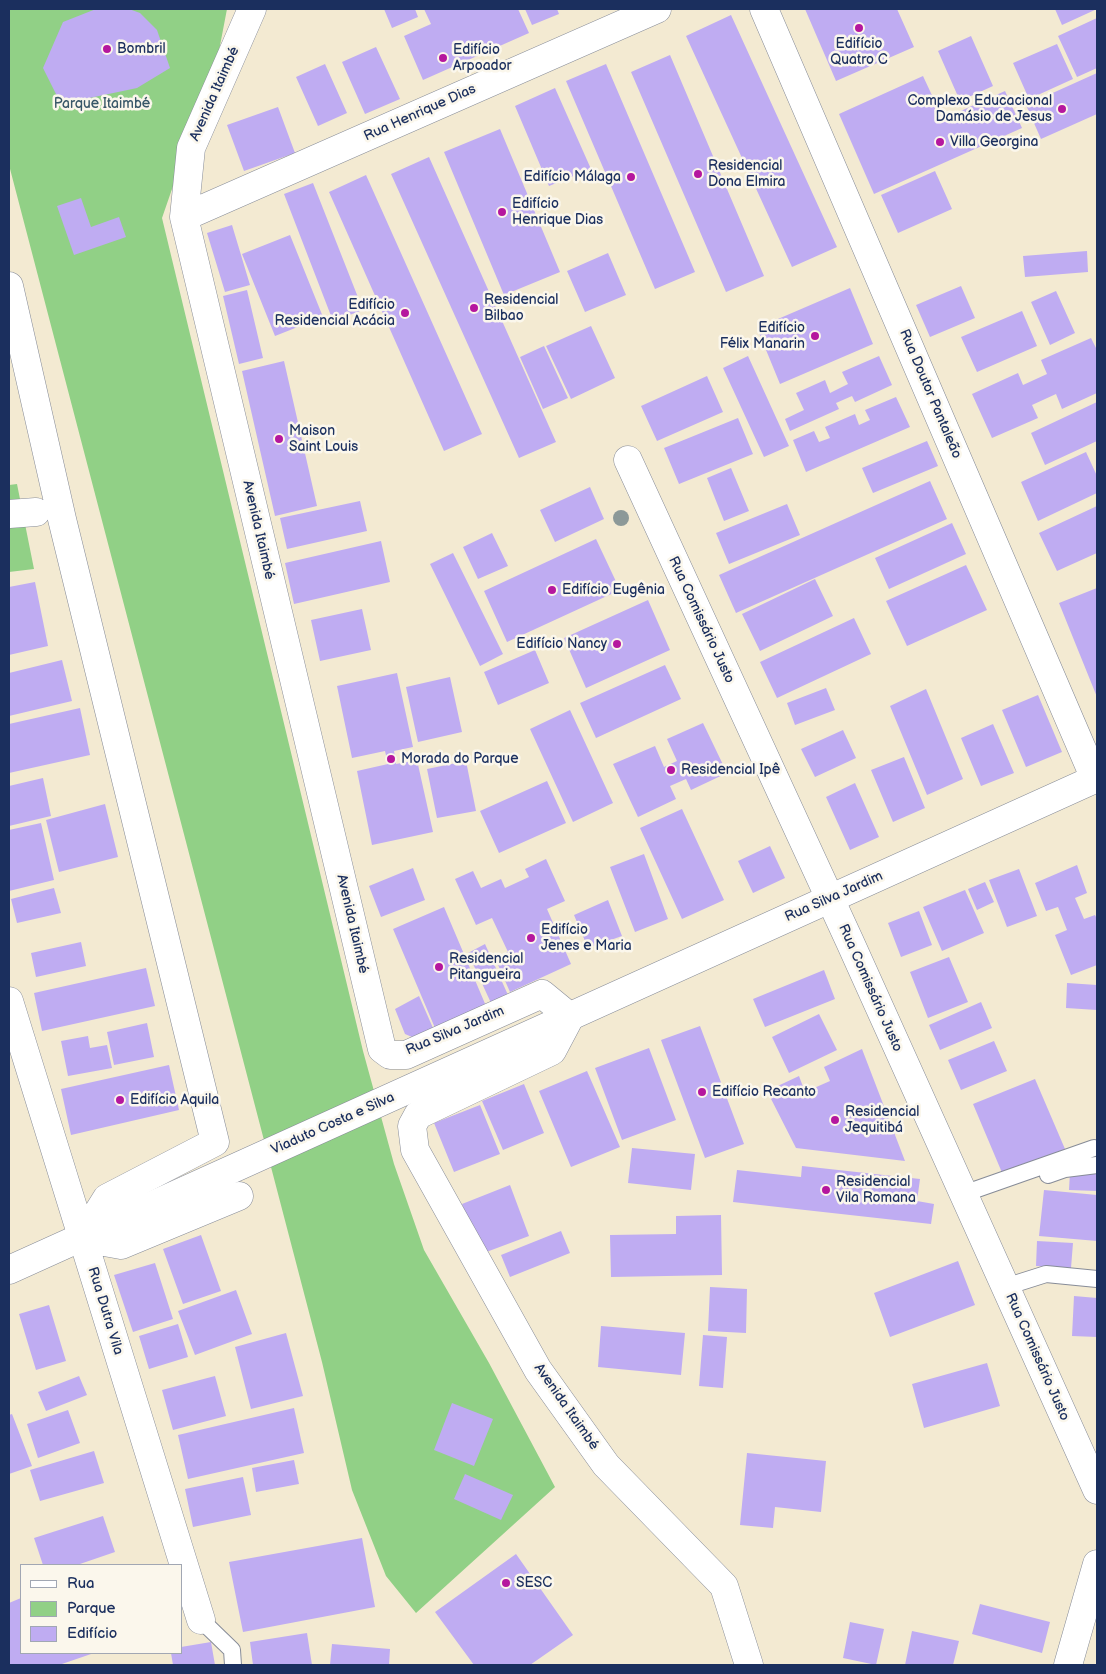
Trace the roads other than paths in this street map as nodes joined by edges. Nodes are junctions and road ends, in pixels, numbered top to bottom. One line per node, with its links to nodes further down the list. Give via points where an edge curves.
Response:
1 (252, 9): 4 (street, Avenida Itaimbé, via 191,148)
2 (657, 9): 4 (street, Rua Henrique Dias)
3 (764, 9): 9 (street, Rua Doutor Pantaleão)
4 (184, 217): 14 (street, Avenida Itaimbé, via 382,1049)
5 (9, 286): 19 (street, via 62,519 215,1142 107,1198)
6 (628, 460): 10 (street, Rua Comissário Justo)
7 (36, 512): 8 (street)
8 (9, 514)
9 (1096, 778): 10 (street, Rua Silva Jardim)
10 (830, 899): 12 (street, Rua Silva Jardim); 18 (street, Rua Comissário Justo)
11 (9, 1001): 19 (street, Rua Dutra Vila)
12 (570, 1017): 13 (street, Rua Silva Jardim); 14 (street, Rua Silva Jardim, via 542,994 406,1055); 27 (street, Avenida Itaimbé, via 552,1051 418,1115 412,1126 415,1150 538,1370 606,1465 724,1586)
13 (525, 1037): 19 (street, Viaduto Costa e Silva)
14 (390, 1055)
15 (1094, 1148): 18 (lane)
16 (1097, 1165): 18 (lane, via 1065,1169)
17 (239, 1196): 19 (street, via 120,1245)
18 (966, 1199): 22 (street, Rua Comissário Justo)
19 (82, 1238): 20 (street); 25 (street, Rua Dutra Vila)
20 (9, 1270)
21 (1097, 1279): 22 (lane, via 1046,1274)
22 (1006, 1287): 23 (street, Rua Comissário Justo)
23 (1097, 1490)
24 (1097, 1564): 28 (street)
25 (201, 1620): 26 (lane, via 232,1650)
26 (233, 1665)
27 (749, 1665)
28 (1068, 1665)

